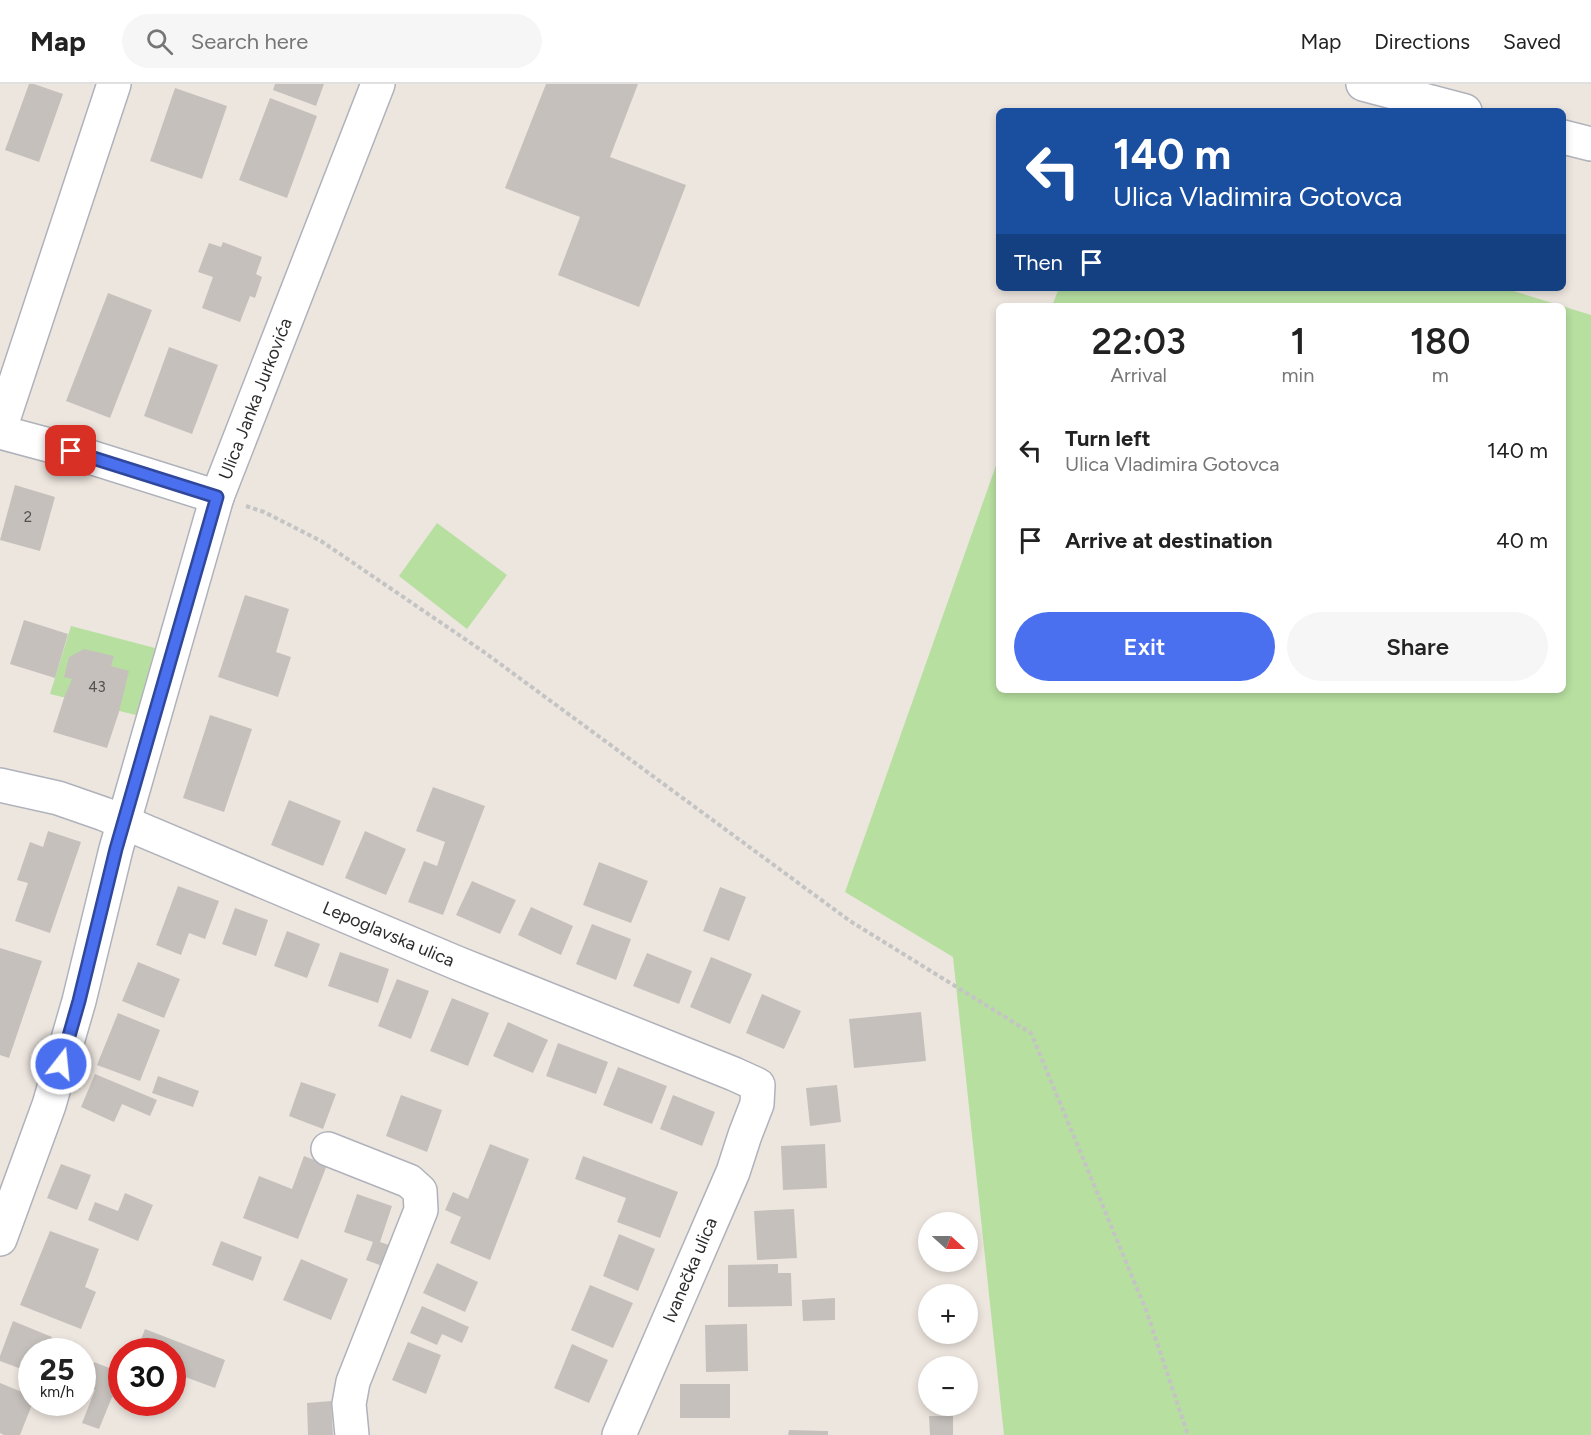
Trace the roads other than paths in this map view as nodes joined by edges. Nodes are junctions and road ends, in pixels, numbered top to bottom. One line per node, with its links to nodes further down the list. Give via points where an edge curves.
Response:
1 (114, 84): 7 (street)
2 (378, 84): 8 (street, Ulica Janka Jurkovića)
3 (1363, 84): 4 (street)
4 (1454, 108)
5 (1566, 138): 6 (street)
6 (1591, 144)
7 (0, 431): 8 (street)
8 (217, 497): 10 (street, Ulica Janka Jurkovića)
9 (0, 785): 10 (street, Lepoglavska ulica, via 58,798)
10 (124, 822): 11 (street, Lepoglavska ulica, via 759,1085); 13 (street, Ulica Janka Jurkovića, via 50,1105)
11 (757, 1104): 15 (street, Ivanečka ulica, via 733,1173)
12 (328, 1149): 14 (street, via 409,1181 420,1191 421,1210 353,1382 349,1404)
13 (1, 1236)
14 (352, 1435)
15 (619, 1435)

